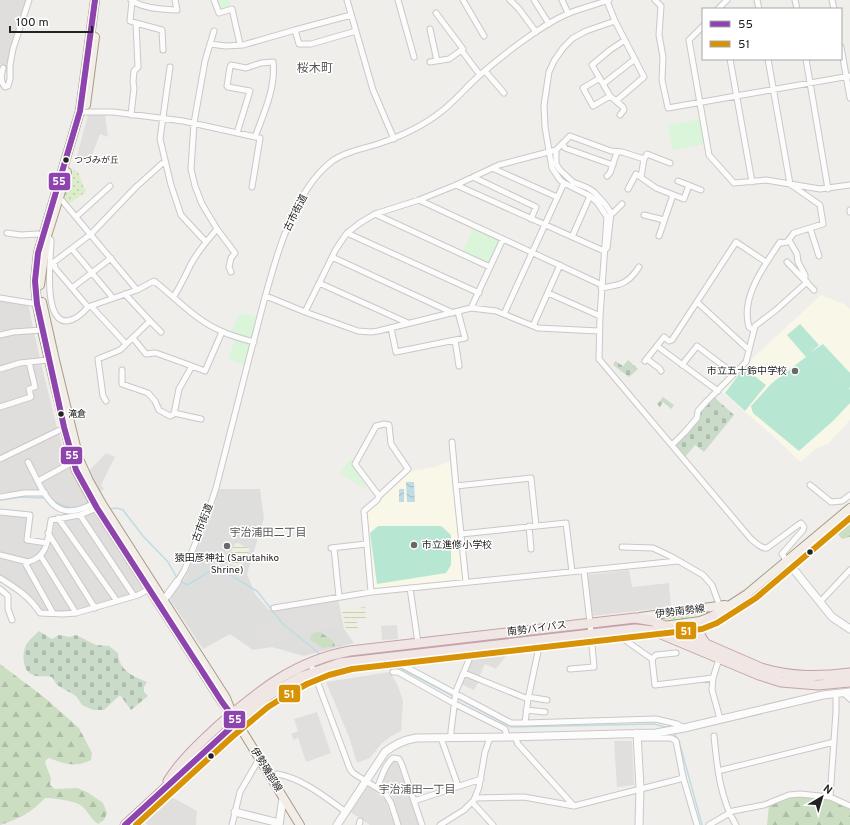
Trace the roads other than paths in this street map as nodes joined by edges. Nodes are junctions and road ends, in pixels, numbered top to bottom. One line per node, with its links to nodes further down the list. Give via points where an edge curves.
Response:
1 (29, 0): 44 (street, via 12,49 8,86 2,84 0,79)
2 (95, 0): 107 (main road, 伊勢磯部線, via 80,111)
3 (100, 0): 57 (main road, 伊勢磯部線)
4 (132, 0): 5 (street, via 148,7 177,10); 21 (street, via 130,21)
5 (175, 0)
6 (214, 0): 32 (street, via 219,13 232,9)
7 (347, 0): 19 (street)
8 (398, 0): 36 (street)
9 (463, 0): 29 (street)
10 (510, 0): 28 (street)
11 (534, 0): 22 (street)
12 (562, 0): 18 (street)
13 (608, 0): 18 (street, 古市街道); 20 (street)
14 (655, 0): 56 (street, via 661,6 659,35 663,57 662,80 668,108)
15 (727, 0): 16 (street)
16 (720, 8)
17 (436, 13): 34 (street)
18 (568, 13): 22 (street, 古市街道)
19 (351, 15): 25 (street); 27 (street)
20 (615, 21): 30 (street); 67 (street, via 573,38 554,61 549,72 544,105)
21 (136, 23): 33 (street, via 162,30); 58 (street, via 138,67 134,71)
22 (549, 24): 28 (street, 古市街道)
23 (702, 27): 56 (street, via 690,40)
24 (430, 29): 41 (street)
25 (295, 30): 27 (street, via 299,44 311,44); 32 (street)
26 (214, 31): 31 (street)
27 (356, 31): 64 (street, via 373,90)
28 (536, 32): 45 (street, 古市街道)
29 (484, 36)
30 (625, 40): 37 (street); 47 (street, via 592,65)
31 (210, 44): 32 (street); 61 (street)
32 (240, 44)
33 (163, 50)
34 (462, 51): 41 (street, via 449,60); 45 (street)
35 (842, 51): 46 (street)
36 (414, 57)
37 (635, 59): 49 (street); 55 (street, via 644,75 643,79)
38 (730, 60): 53 (street)
39 (768, 60): 50 (street)
40 (806, 60): 48 (street)
41 (437, 61): 42 (street)
42 (430, 62)
43 (170, 67): 60 (street)
44 (2, 68)
45 (483, 73): 51 (street); 64 (street, 古市街道, via 442,111 420,127)
46 (848, 76): 48 (street); 54 (street)
47 (600, 78): 49 (street); 52 (street, via 583,88 593,106)
48 (810, 83): 50 (street); 87 (street)
49 (604, 84): 52 (street)
50 (774, 89): 53 (street); 80 (street)
51 (504, 93)
52 (610, 96): 55 (street)
53 (737, 96): 56 (street); 78 (street)
54 (850, 98)
55 (616, 101): 59 (street, via 624,108)
56 (700, 102): 78 (street, via 710,154 734,183)
57 (85, 112): 58 (street); 92 (main road, 伊勢磯部線)
58 (131, 115): 60 (street)
59 (620, 115)
60 (162, 118): 61 (street); 70 (street, via 160,139)
61 (194, 123): 62 (street); 103 (street, via 191,169 202,204)
62 (237, 133): 63 (street); 63 (street, via 250,91 227,86 231,65 246,68 273,62 273,77 266,108)
63 (255, 137): 85 (street, via 260,138)
64 (394, 138): 136 (street, 古市街道, via 340,157 319,174 294,211)
65 (562, 144): 66 (street); 68 (street, via 572,136); 72 (street, via 564,148)
66 (556, 150): 67 (street); 96 (street, via 556,164 560,170 573,182 594,192)
67 (549, 152): 73 (street); 79 (street, via 552,168)
68 (617, 152): 69 (street); 72 (street)
69 (644, 159): 71 (street, via 647,154); 76 (street)
70 (165, 161): 106 (street); 112 (street, via 181,215)
71 (670, 163)
72 (613, 165): 74 (street)
73 (492, 168): 75 (street); 91 (street)
74 (607, 176)
75 (473, 177): 82 (street); 99 (street, via 536,207)
76 (641, 177): 86 (street, via 636,174); 89 (street, via 656,188)
77 (678, 181): 83 (street)
78 (752, 182): 80 (street, via 766,180)
79 (564, 183): 90 (street); 91 (street)
80 (790, 184): 87 (street); 102 (street, via 820,205 823,224)
81 (850, 184): 87 (street)
82 (456, 185): 93 (street); 99 (street)
83 (689, 185): 88 (street); 89 (street, via 684,199)
84 (110, 186): 98 (street)
85 (252, 187)
86 (628, 189)
87 (828, 189)
88 (701, 190)
89 (673, 195): 100 (street)
90 (590, 196): 109 (street); 114 (street, via 607,217)
91 (557, 197): 101 (street)
92 (60, 198): 98 (street); 107 (main road, 伊勢磯部線)
93 (419, 200): 95 (street); 110 (street)
94 (622, 204): 96 (street)
95 (375, 214): 105 (street, via 360,222); 122 (street)
96 (611, 214): 114 (street, via 607,248)
97 (644, 215): 100 (street)
98 (76, 217): 106 (street)
99 (531, 219): 101 (street)
100 (664, 220): 108 (street)
101 (545, 225): 109 (street); 115 (street)
102 (810, 228): 111 (street, via 794,233); 116 (street)
103 (217, 229): 112 (street); 125 (street, via 235,253 228,267)
104 (7, 233): 107 (street)
105 (348, 233): 117 (street); 132 (street)
106 (91, 234): 113 (street); 118 (street)
107 (45, 236): 140 (main road, 伊勢磯部線, via 38,253 36,268); 141 (street, via 51,240 49,285 57,315 64,320 71,320); 177 (main road, 伊勢磯部線, via 40,283 42,302)
108 (659, 236)
109 (572, 237): 114 (street)
110 (503, 239): 115 (street); 122 (street)
111 (789, 240): 119 (street, via 780,242); 126 (street, via 797,254)
112 (206, 242): 135 (street)
113 (72, 249): 124 (street); 129 (street, via 54,262 55,268)
114 (604, 251): 128 (street)
115 (532, 253): 121 (street); 145 (street)
116 (819, 256)
117 (332, 257): 127 (street); 144 (street)
118 (111, 258): 124 (street); 130 (street)
119 (766, 262): 139 (street, via 736,242); 152 (street, via 748,305 746,317 749,327)
120 (787, 262): 126 (street)
121 (560, 265): 128 (street); 133 (street)
122 (490, 267): 132 (street)
123 (640, 267): 128 (street, via 632,278 618,286)
124 (92, 272): 129 (street); 138 (street)
125 (232, 272)
126 (806, 281): 131 (street); 152 (street)
127 (319, 283): 143 (street); 148 (street)
128 (602, 286): 146 (street)
129 (72, 288): 141 (street)
130 (137, 290): 134 (street); 135 (street, via 154,280)
131 (814, 290)
132 (479, 293): 142 (street)
133 (548, 293): 146 (street); 149 (street)
134 (125, 294): 138 (street); 147 (street)
135 (174, 296): 155 (street, via 193,314)
136 (266, 296): 143 (street); 159 (street, 古市街道)
137 (0, 298): 140 (street)
138 (113, 298): 141 (street)
139 (697, 302): 161 (street, via 672,340 664,337); 162 (street)
140 (37, 304): 151 (main road, 伊勢磯部線)
141 (89, 306): 160 (street)
142 (471, 308): 144 (street); 145 (street)
143 (305, 312): 150 (street, via 358,331 371,332)
144 (455, 312): 148 (street); 158 (street, via 465,338)
145 (504, 314): 149 (street)
146 (600, 316): 153 (street)
147 (150, 321): 154 (street); 157 (street)
148 (408, 324): 150 (street)
149 (533, 326): 153 (street, via 551,330)
150 (391, 328): 158 (street, via 396,352)
151 (42, 330): 156 (street); 163 (main road, 伊勢磯部線)
152 (754, 330): 162 (street)
153 (599, 331): 179 (street, via 599,359)
154 (161, 332)
155 (222, 332): 159 (street); 166 (street, via 205,371)
156 (0, 335)
157 (133, 338): 160 (street); 166 (street, via 146,354 155,353)
158 (455, 340): 167 (street)
159 (254, 342): 212 (street, 古市街道, via 216,488 187,564)
160 (126, 344): 173 (street, via 120,350 98,359 103,396)
161 (657, 346): 165 (street); 170 (street, via 646,360)
162 (750, 350): 171 (street, via 746,362)
163 (48, 360): 164 (street); 177 (main road, 伊勢磯部線)
164 (29, 362): 168 (street); 174 (street, via 35,387 29,388 31,397)
165 (682, 365): 171 (street, via 697,346); 172 (street)
166 (192, 366): 175 (street, via 179,390)
167 (459, 366)
168 (0, 369)
169 (122, 370): 175 (street, via 122,384 148,393 159,410 170,416)
170 (661, 371)
171 (734, 374): 172 (street)
172 (718, 391): 179 (street, via 706,402 689,427)
173 (106, 401)
174 (0, 408)
175 (174, 413): 176 (street)
176 (201, 419)
177 (67, 426): 180 (street); 182 (main road, 伊勢磯部線); 221 (main road, 伊勢磯部線, via 89,482)
178 (452, 442): 185 (street)
179 (672, 445): 207 (street, via 751,539 761,547 767,548 801,523 803,525 803,530 782,554)
180 (0, 459)
181 (28, 462): 183 (street)
182 (73, 462): 183 (street); 190 (main road, 伊勢磯部線)
183 (38, 481): 186 (street)
184 (810, 485): 187 (street, via 831,502 842,501)
185 (456, 486): 196 (street, via 531,478); 198 (street)
186 (45, 493): 189 (street); 190 (street, via 55,506 65,511)
187 (850, 495)
188 (379, 496): 188 (street, via 408,469 391,444 389,426 384,424 376,426 355,464); 200 (street, via 364,511)
189 (0, 497)
190 (95, 506): 193 (street); 216 (main road, 伊勢磯部線)
191 (850, 508): 207 (main road, 伊勢南勢線)
192 (0, 512): 199 (street, via 30,515 27,540)
193 (80, 516): 194 (street); 218 (street)
194 (58, 518): 197 (street, via 51,520); 220 (street)
195 (529, 526): 196 (street); 198 (street); 202 (street)
196 (536, 526): 210 (street, via 566,523)
197 (48, 533): 199 (street); 225 (street)
198 (461, 534): 213 (street)
199 (47, 543): 204 (street)
200 (366, 544): 217 (street); 219 (street, via 332,548)
201 (622, 547): 206 (street, via 653,548)
202 (531, 549)
203 (0, 555): 205 (street)
204 (40, 555): 205 (street, via 32,561); 228 (street)
205 (24, 560): 227 (street)
206 (678, 561): 209 (street); 224 (street, via 708,579)
207 (787, 561): 222 (street); 223 (main road, 伊勢南勢線, via 751,592)
208 (850, 570): 222 (street)
209 (584, 571): 210 (street); 232 (street)
210 (572, 572): 213 (street)
211 (0, 578): 227 (street, via 27,597 40,613)
212 (177, 582): 221 (street)
213 (466, 582): 214 (street)
214 (410, 588): 217 (street); 239 (street)
215 (0, 589): 231 (street, via 8,596 8,609)
216 (149, 589): 218 (street); 221 (main road, 伊勢磯部線)
217 (372, 592): 219 (street)
218 (134, 596): 220 (street)
219 (339, 597): 226 (street)
220 (117, 601): 225 (street)
221 (160, 602): 263 (main road, 伊勢磯部線)
222 (820, 602): 235 (street, via 832,616)
223 (732, 603): 224 (main road, 伊勢南勢線); 229 (main road, 伊勢南勢線)
224 (720, 607): 230 (main road, 伊勢南勢線)
225 (95, 608): 228 (street)
226 (274, 608)
227 (53, 613): 228 (street)
228 (76, 613)
229 (713, 616): 233 (main road, 伊勢南勢線, via 700,621); 240 (highway, via 699,631)
230 (629, 618): 232 (highway, 南勢バイパス); 233 (highway, 南勢バイパス, via 644,619)
231 (12, 620)
232 (590, 623): 237 (street); 239 (highway, 南勢バイパス)
233 (664, 626): 234 (main road, 伊勢南勢線); 240 (highway, 南勢バイパス)
234 (635, 628): 236 (highway, 南勢バイパス); 245 (highway, 南勢バイパス, via 654,631)
235 (850, 629)
236 (617, 631): 237 (highway, 南勢バイパス); 244 (street, via 625,640)
237 (590, 634): 238 (highway, 南勢バイパス); 247 (street, via 594,667)
238 (539, 640): 241 (highway, 南勢バイパス); 257 (street)
239 (418, 643): 246 (highway, 南勢バイパス, via 350,651)
240 (706, 644): 251 (highway, 南勢バイパス, via 779,673 813,676)
241 (470, 647): 243 (highway, 南勢バイパス); 250 (street, via 471,655)
242 (676, 653): 244 (street, via 656,655)
243 (403, 656): 248 (highway, 南勢バイパス, via 340,663); 256 (street, via 404,666)
244 (652, 659): 252 (street, via 655,685)
245 (719, 659): 252 (street); 253 (highway, 南勢バイパス, via 759,676 781,682 818,685)
246 (314, 660): 248 (street); 263 (highway, 南勢バイパス, via 276,680)
247 (570, 669)
248 (314, 672): 263 (highway, 南勢バイパス, via 282,687); 280 (street, via 348,766 353,773)
249 (393, 672): 260 (street, via 398,672)
250 (464, 673): 256 (street); 257 (street)
251 (850, 673)
252 (713, 678): 264 (street, via 712,690)
253 (850, 682)
254 (836, 693): 255 (street); 264 (street); 274 (street)
255 (847, 693): 258 (street)
256 (456, 694): 260 (street); 265 (street, via 511,723)
257 (528, 698): 259 (street); 261 (street)
258 (850, 699)
259 (547, 700)
260 (455, 703): 269 (street, via 506,730); 272 (street)
261 (526, 710): 262 (street); 265 (street)
262 (546, 712)
263 (234, 718): 275 (main road, 伊勢磯部線); 293 (highway, via 162,791)
264 (720, 719): 266 (street)
265 (525, 723): 266 (street, via 656,719 677,724)
266 (681, 729): 267 (street)
267 (637, 736): 270 (street); 277 (street, via 674,739); 283 (street)
268 (714, 736): 276 (street)
269 (507, 737): 270 (street); 273 (street)
270 (516, 737): 288 (street, via 518,744)
271 (441, 738): 272 (street); 280 (street, via 416,738 397,744 385,752); 281 (street)
272 (451, 738): 273 (street)
273 (490, 738): 279 (street)
274 (834, 742): 276 (street); 284 (street)
275 (259, 759): 278 (main road, 伊勢磯部線); 290 (street, via 240,792)
276 (718, 771): 292 (street)
277 (683, 776): 283 (street); 304 (street)
278 (270, 777): 285 (main road, 伊勢磯部線); 291 (street, via 277,774 293,778)
279 (481, 779): 281 (street); 286 (street)
280 (366, 781): 282 (street); 291 (street)
281 (458, 786): 287 (street)
282 (377, 788): 287 (street, via 390,760 397,758); 299 (street, via 389,798)
283 (640, 788): 288 (street); 303 (street)
284 (830, 797): 289 (street); 292 (street, via 795,794 764,805)
285 (283, 798): 294 (street); 297 (main road, 伊勢磯部線)
286 (474, 800): 288 (street, via 524,797); 301 (street, via 464,810); 302 (street)
287 (414, 801): 300 (street)
288 (574, 806)
289 (850, 806)
290 (235, 812): 294 (street); 296 (street)
291 (346, 812): 298 (street)
292 (728, 812): 305 (street); 306 (street)
293 (127, 822): 295 (street)
294 (279, 824)
295 (140, 825)
296 (232, 825)
297 (300, 825)
298 (337, 825)
299 (398, 825)
300 (422, 825)
301 (440, 825)
302 (493, 825)
303 (640, 825)
304 (697, 825)
305 (709, 825)
306 (736, 825)

